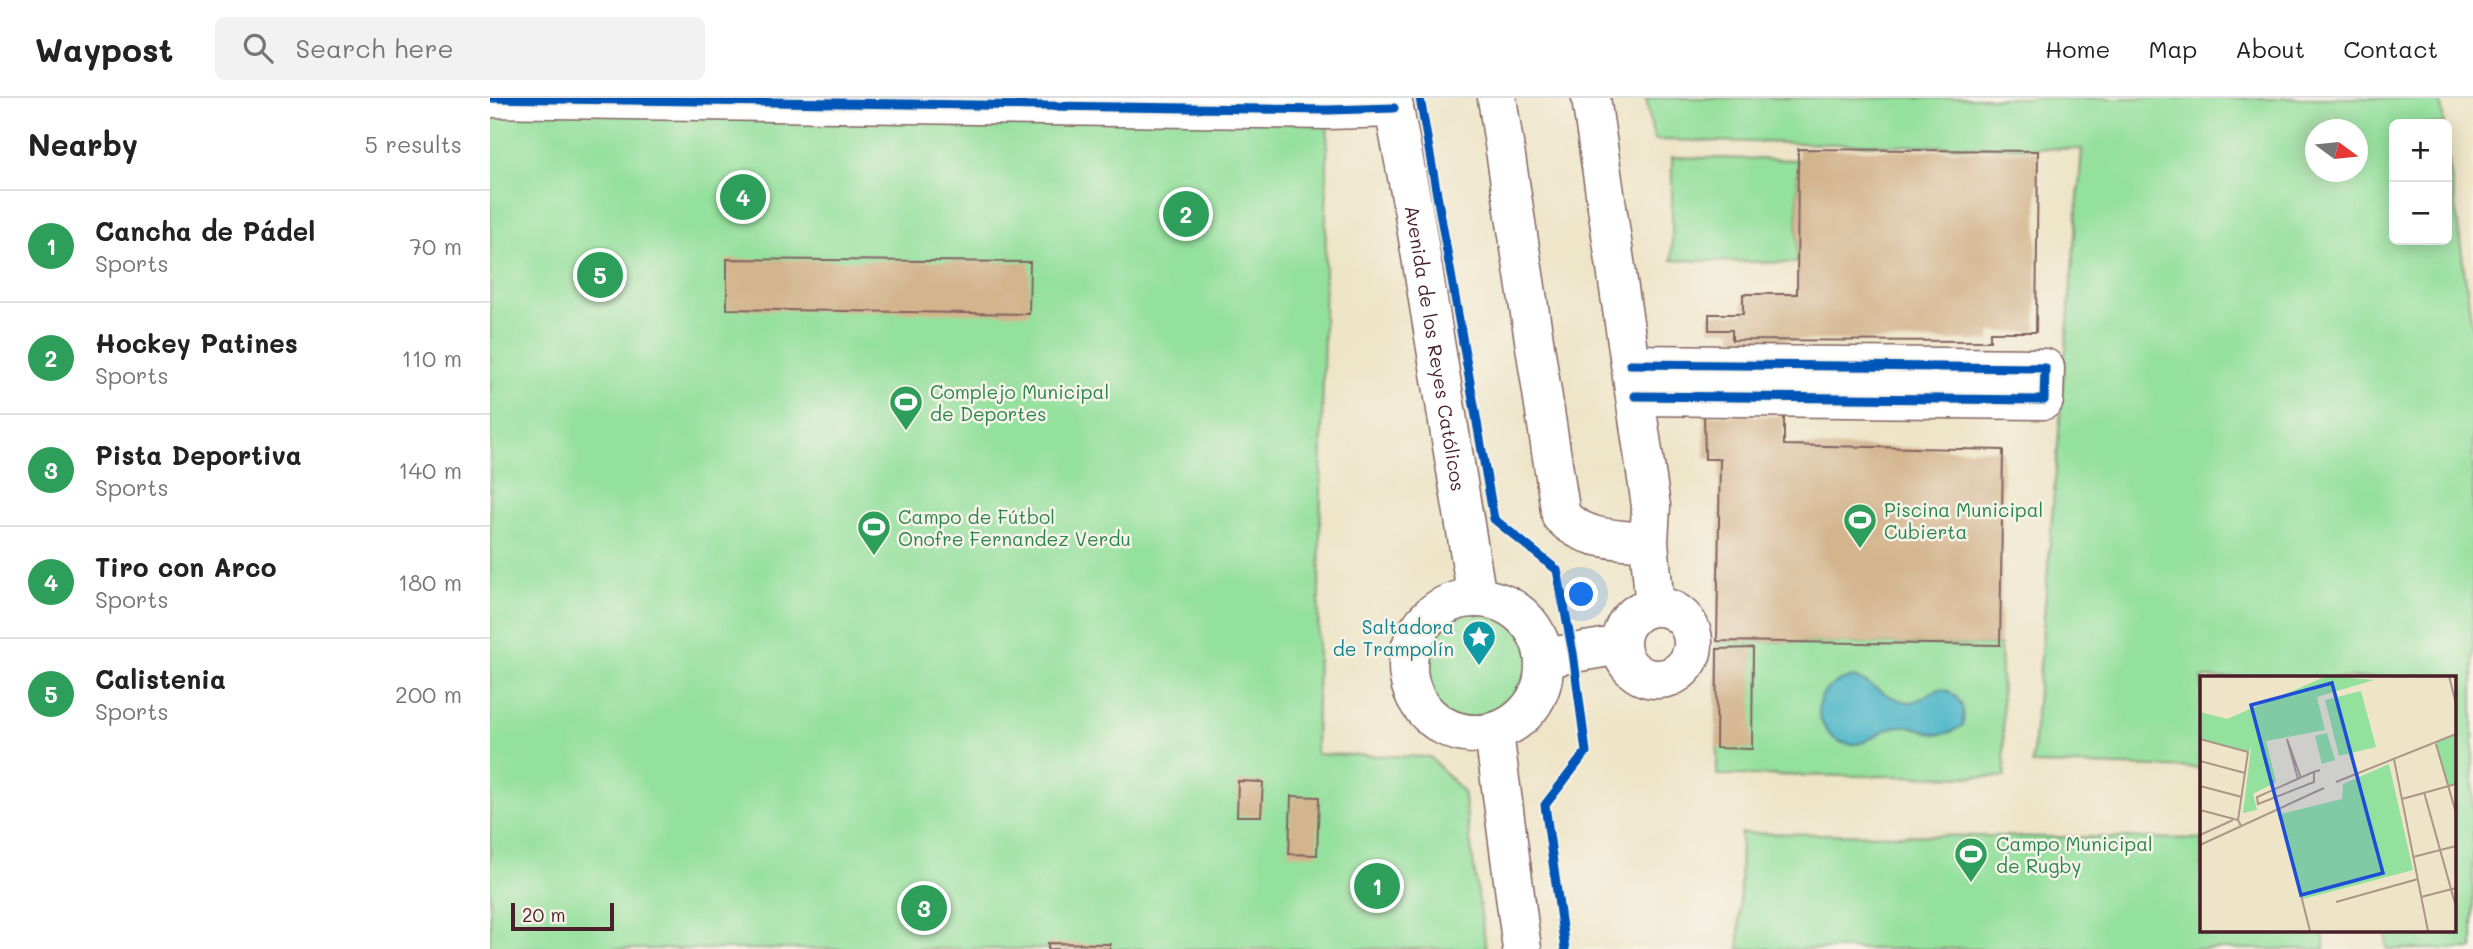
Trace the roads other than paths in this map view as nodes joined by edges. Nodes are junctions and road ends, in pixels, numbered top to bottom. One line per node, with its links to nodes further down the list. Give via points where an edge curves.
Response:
1 (1497, 98): 6 (street, via 1561,516 1572,527 1599,538)
2 (1591, 98): 5 (street)
3 (490, 99): 4 (street, via 1328,110)
4 (1393, 103): 7 (street, Avenida de los Reyes Católicos)
5 (1632, 380): 5 (street, via 2044,400 2045,368); 6 (street, via 1651,506)
6 (1649, 542): 8 (street)
7 (1477, 598): 10 (street, via 1514,609 1529,622); 11 (street, via 1444,606 1425,620 1413,640 1408,663 1411,686 1422,708 1439,723 1460,733)
8 (1655, 607): 9 (street, via 1634,615); 9 (street, via 1667,608 1686,621 1693,642 1685,665 1665,678 1653,679 1631,668)
9 (1621, 645): 10 (street)
10 (1544, 658): 11 (street, via 1538,696 1512,725)
11 (1494, 733): 12 (street)
12 (1521, 949)

